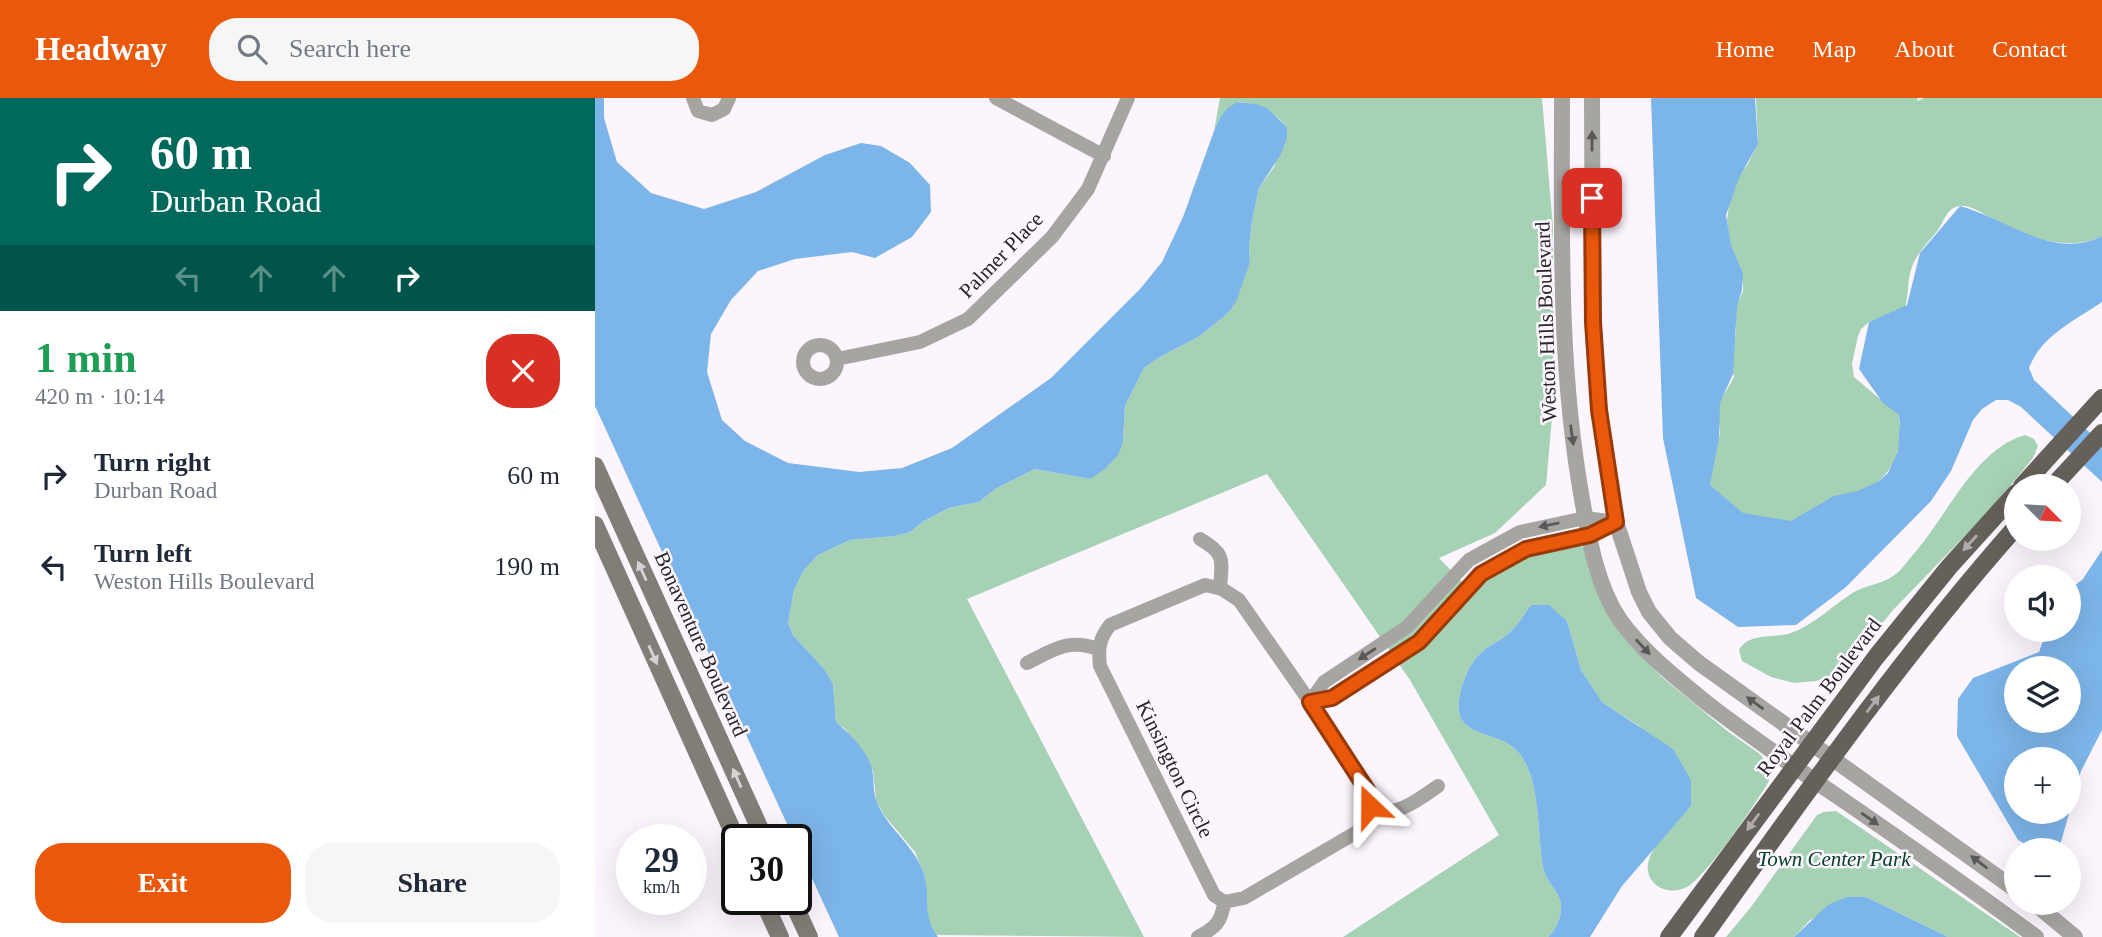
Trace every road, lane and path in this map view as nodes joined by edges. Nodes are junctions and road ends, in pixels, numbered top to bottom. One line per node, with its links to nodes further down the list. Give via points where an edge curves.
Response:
1 (693, 98): 2 (street, via 698,111 712,116 724,109)
2 (729, 98)
3 (996, 98): 7 (street)
4 (1128, 98): 7 (street, Palmer Place)
5 (1562, 98): 15 (street, Weston Hills Boulevard, one-way to 15, via 1563,329 1569,417)
6 (1592, 98): 16 (street, one-way to 6, via 1599,410 1593,322)
7 (1104, 156): 8 (street, Palmer Place, via 1088,189 1052,237 968,319 920,342)
8 (837, 359)
9 (2102, 398): 12 (main road)
10 (2101, 435): 13 (main road)
11 (595, 466): 34 (main road, Bonaventure Boulevard, one-way to 11)
12 (2033, 474)
13 (2065, 474)
14 (2004, 507): 27 (main road, Royal Palm Boulevard, one-way to 27, via 1914,610)
15 (1585, 518): 16 (street); 18 (street, Weston Hills Boulevard); 24 (street, one-way to 24, via 1520,532 1469,560 1406,628)
16 (1616, 522): 18 (street); 27 (street, one-way to 16, via 1670,638 1639,592)
17 (595, 525): 33 (main road, one-way to 33)
18 (1590, 535): 25 (street, via 1526,549 1481,574 1419,642); 29 (street, Weston Hills Boulevard, one-way to 29, via 1609,599 1640,644 1667,671)
19 (1200, 539): 21 (street, via 1221,558)
20 (2004, 541): 28 (main road, one-way to 20)
21 (1220, 588): 22 (street, via 1206,585 1110,625); 26 (street, via 1239,600)
22 (1098, 649): 23 (street, via 1070,643); 36 (street, Kinsington Circle, via 1100,666 1214,895)
23 (1027, 663)
24 (1343, 669): 25 (street); 26 (street, via 1324,682)
25 (1353, 684): 26 (street, via 1332,698)
26 (1310, 702): 32 (street, via 1367,790)
27 (1811, 743): 28 (street); 29 (main road, Royal Palm Boulevard)
28 (1831, 758): 30 (main road); 35 (street, one-way to 28)
29 (1793, 767): 30 (street, Weston Hills Boulevard); 43 (main road, Royal Palm Boulevard, one-way to 43)
30 (1814, 781): 44 (main road); 45 (street, Weston Hills Boulevard, one-way to 45)
31 (1438, 786): 32 (street, via 1390,813)
32 (1369, 813): 36 (street, via 1357,832 1244,898)
33 (729, 824)
34 (758, 824)
35 (2004, 881)
36 (1224, 902): 42 (street, via 1223,918)
37 (770, 915): 40 (main road)
38 (799, 915): 41 (main road)
39 (2048, 915): 46 (street)
40 (780, 937)
41 (809, 937)
42 (1198, 937)
43 (1669, 937)
44 (1703, 937)
45 (2036, 937)
46 (2075, 937)

